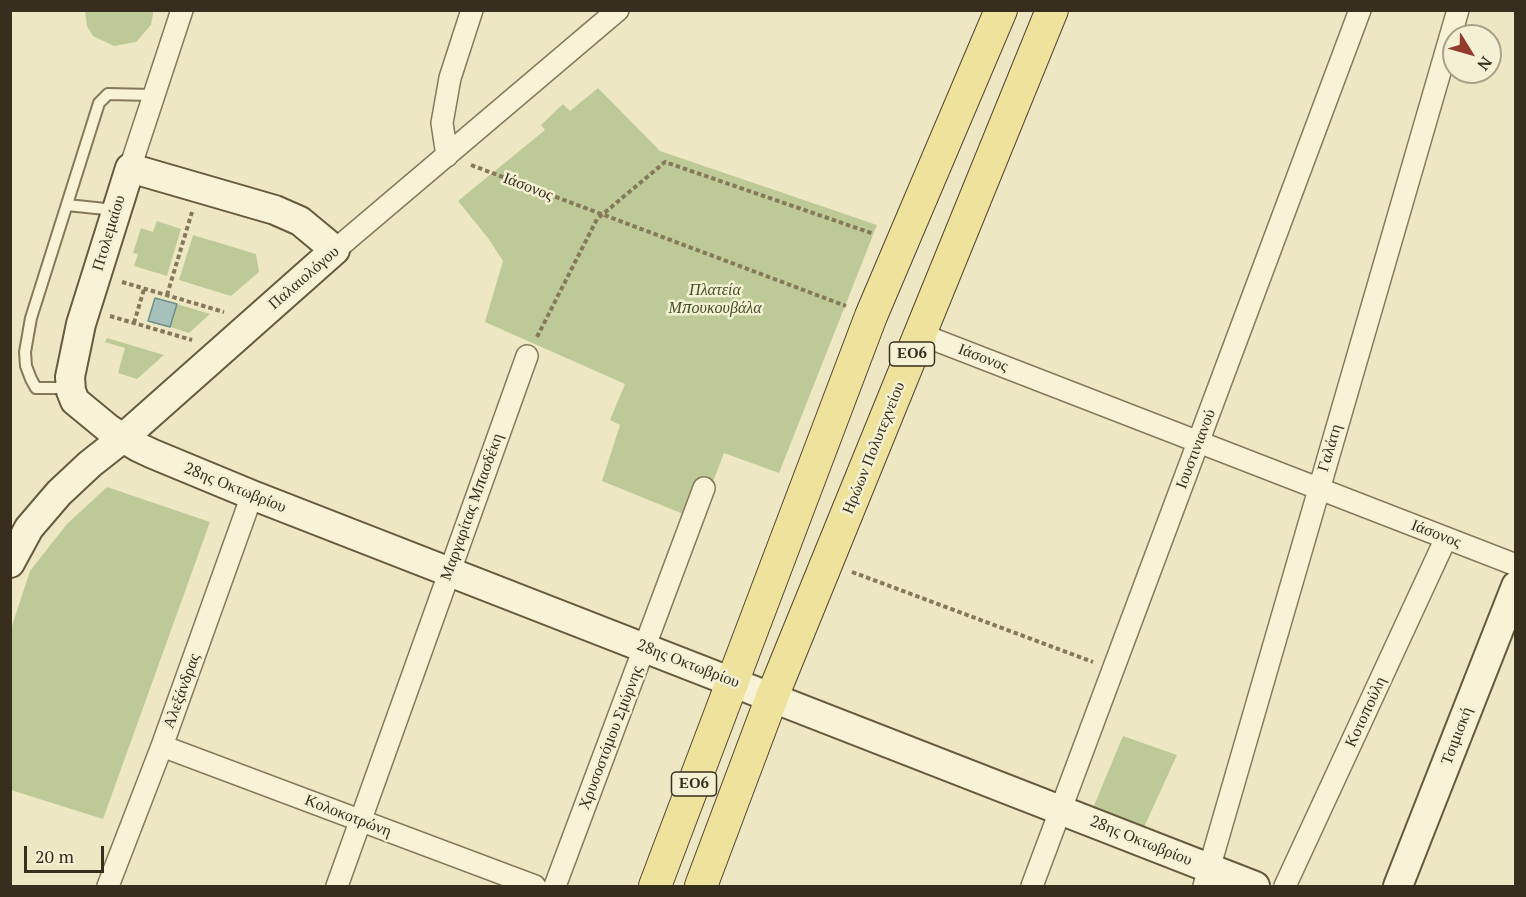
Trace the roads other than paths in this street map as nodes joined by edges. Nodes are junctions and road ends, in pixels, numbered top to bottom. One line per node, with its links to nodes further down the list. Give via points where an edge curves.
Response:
1 (182, 10): 8 (street, Πτολεμαίου)
2 (472, 10): 9 (street, via 450,78 442,123)
3 (618, 10): 9 (street, Παλαιολόγου)
4 (1001, 10): 28 (main road, ΕΟ6, via 871,316)
5 (1052, 10): 14 (main road, Ηρώων Πολυτεχνείου / ΕΟ6)
6 (1360, 10): 18 (street, Ιουστινιανού)
7 (1458, 10): 19 (street, Γαλάτη)
8 (152, 95): 10 (street, Πτολεμαίου); 11 (lane, via 108,94 99,103)
9 (447, 156): 13 (street, Παλαιολόγου)
10 (130, 168): 12 (street, Πτολεμαίου); 13 (street, via 275,210 300,221)
11 (67, 205): 12 (lane); 16 (lane, via 31,318 25,352 28,373 36,388)
12 (115, 210): 16 (street, Πτολεμαίου, via 81,324)
13 (335, 250): 17 (street, Παλαιολόγου)
14 (920, 334): 18 (street, Ιάσονος); 29 (main road, Ηρώων Πολυτεχνείου / ΕΟ6)
15 (527, 356): 25 (street, Μαργαρίτας Μπασδέκη)
16 (70, 388): 17 (street, via 84,410)
17 (123, 438): 21 (street, 28ης Οκτωβρίου); 23 (street, Παλαιολόγου, via 59,493 29,528)
18 (1199, 441): 19 (street, Ιάσονος); 31 (street, Ιουστινιανού)
19 (1318, 487): 22 (street, Ιάσονος); 33 (street, Γαλάτη)
20 (704, 488): 27 (street, Χρυσοστόμου Σμύρνης)
21 (252, 495): 25 (street, 28ης Οκτωβρίου); 30 (street, Αλεξάνδρας)
22 (1446, 538): 24 (street, Ιάσονος); 42 (street, Κοτοπούλη)
23 (10, 563)
24 (1515, 565)
25 (449, 571): 27 (street, 28ης Οκτωβρίου); 32 (street, Μαργαρίτας Μπασδέκη)
26 (1515, 586): 43 (street, Τσιμισκή)
27 (645, 647): 28 (street, 28ης Οκτωβρίου); 37 (street, Χρυσοστόμου Σμύρνης)
28 (732, 681): 29 (street, 28ης Οκτωβρίου); 38 (main road, ΕΟ6)
29 (772, 697): 31 (street, 28ης Οκτωβρίου); 39 (main road, Ηρώων Πολυτεχνείου / ΕΟ6)
30 (162, 746): 32 (street, Κολοκοτρώνη); 34 (street, Αλεξάνδρας)
31 (1061, 810): 33 (street, 28ης Οκτωβρίου); 40 (street, Ιουστινιανού)
32 (362, 821): 35 (street, Μαργαρίτας Μπασδέκη); 36 (street, Κολοκοτρώνη)
33 (1207, 877): 41 (street, 28ης Οκτωβρίου)
34 (108, 886)
35 (337, 886)
36 (535, 886)
37 (555, 886)
38 (655, 886)
39 (701, 886)
40 (1032, 886)
41 (1255, 886)
42 (1285, 886)
43 (1398, 886)

